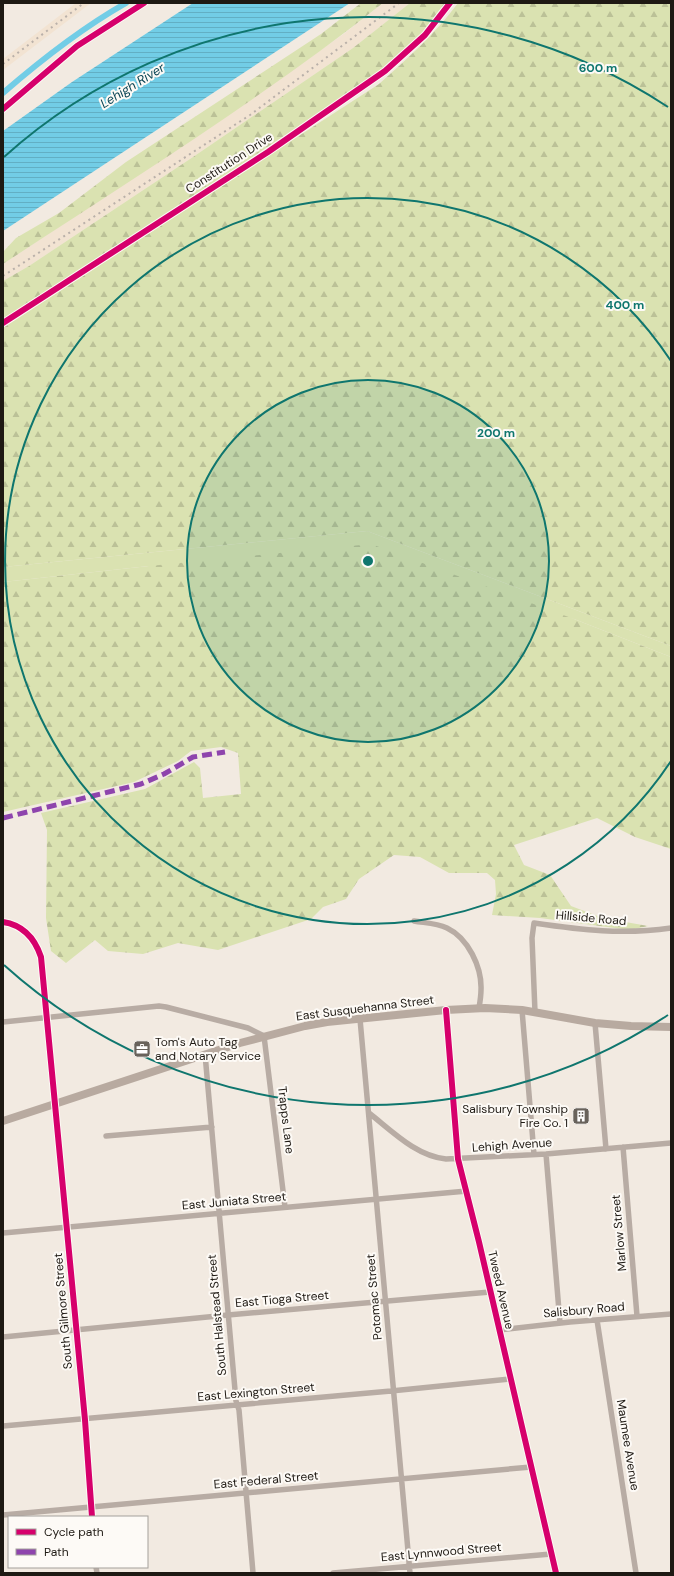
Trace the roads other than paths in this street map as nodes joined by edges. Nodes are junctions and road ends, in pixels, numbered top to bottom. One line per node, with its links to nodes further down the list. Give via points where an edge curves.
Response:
1 (450, 3): 2 (street, Constitution Drive, via 425,35 385,71 268,152)
2 (3, 323)
3 (3, 918): 5 (street)
4 (414, 921): 7 (street, via 448,928 465,942 479,973 482,989)
5 (3, 922): 11 (street, via 22,929 38,949)
6 (671, 928): 10 (street, Hillside Road, via 610,932 534,923 532,938)
7 (479, 1008): 8 (main road, East Susquehanna Street); 9 (main road, East Susquehanna Street)
8 (446, 1010): 12 (main road, East Susquehanna Street); 28 (street, Tweed Avenue)
9 (522, 1010): 10 (main road, East Susquehanna Street); 26 (street)
10 (535, 1012): 14 (main road, East Susquehanna Street)
11 (47, 1018): 13 (street); 16 (street, via 166,1006 248,1028); 18 (street, South Gilmore Street)
12 (360, 1018): 16 (main road, East Susquehanna Street, via 304,1026); 19 (street, Potomac Street)
13 (3, 1022)
14 (595, 1023): 15 (main road, East Susquehanna Street); 25 (street)
15 (671, 1028)
16 (264, 1036): 17 (main road, East Susquehanna Street); 31 (street, Trapps Lane)
17 (205, 1054): 18 (main road, East Susquehanna Street); 21 (street, South Halstead Street)
18 (55, 1104): 20 (main road, East Susquehanna Street); 33 (street, South Gilmore Street)
19 (369, 1113): 28 (street, Lehigh Avenue, via 421,1152 438,1158); 30 (street, Potomac Street)
20 (3, 1121)
21 (212, 1127): 22 (street); 32 (street, South Halstead Street)
22 (106, 1136)
23 (671, 1143): 24 (street, Lehigh Avenue)
24 (622, 1147): 25 (street, Lehigh Avenue); 39 (street, Marlow Street)
25 (606, 1149): 27 (street, Lehigh Avenue)
26 (534, 1154): 27 (street, Lehigh Avenue); 28 (street, Lehigh Avenue)
27 (546, 1154): 41 (street)
28 (458, 1159): 29 (street, Tweed Avenue)
29 (467, 1191): 30 (street, East Juniata Street); 35 (street, Tweed Avenue)
30 (376, 1199): 31 (street, East Juniata Street); 36 (street, Potomac Street)
31 (285, 1207): 32 (street, East Juniata Street)
32 (219, 1213): 33 (street, East Juniata Street); 38 (street, South Halstead Street)
33 (66, 1227): 34 (street, East Juniata Street); 42 (street, South Gilmore Street)
34 (3, 1233)
35 (490, 1292): 36 (street, East Tioga Street); 43 (street, Tweed Avenue)
36 (386, 1301): 38 (street, East Tioga Street); 46 (street, Potomac Street)
37 (671, 1314): 39 (street, Salisbury Road)
38 (228, 1315): 42 (street, East Tioga Street); 47 (street, South Halstead Street)
39 (637, 1316): 40 (street, Salisbury Road)
40 (597, 1320): 41 (street, Salisbury Road); 62 (street, Maumee Avenue)
41 (560, 1323): 43 (street, Salisbury Road)
42 (76, 1330): 44 (street, East Tioga Street); 48 (street, South Gilmore Street)
43 (499, 1330): 45 (street, Tweed Avenue)
44 (3, 1337)
45 (510, 1379): 46 (street, East Lexington Street); 50 (street, Tweed Avenue)
46 (394, 1390): 47 (street, East Lexington Street); 51 (street, Potomac Street)
47 (237, 1405): 48 (street, East Lexington Street); 52 (street, South Halstead Street)
48 (84, 1418): 49 (street, East Lexington Street); 53 (street, South Gilmore Street)
49 (3, 1426)
50 (531, 1467): 51 (street, East Federal Street); 56 (street, Tweed Avenue)
51 (402, 1478): 52 (street, East Federal Street); 57 (street, Potomac Street)
52 (246, 1493): 53 (street, East Federal Street); 58 (street, South Halstead Street)
53 (92, 1506): 54 (street, East Federal Street); 55 (street, South Gilmore Street)
54 (3, 1515)
55 (92, 1516)
56 (551, 1554): 57 (street, East Lynnwood Street); 61 (street, Tweed Avenue)
57 (409, 1566): 59 (street, East Lynnwood Street); 60 (street, Potomac Street)
58 (253, 1573)
59 (333, 1573)
60 (410, 1573)
61 (556, 1573)
62 (636, 1573)

